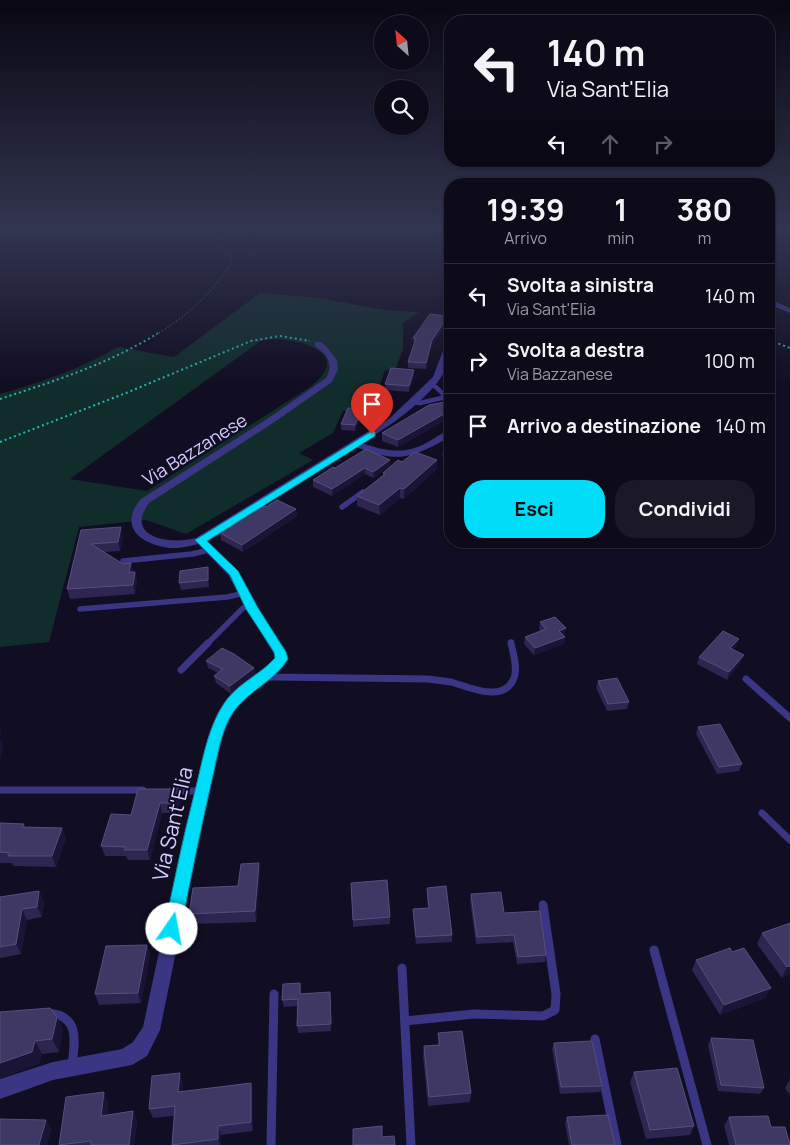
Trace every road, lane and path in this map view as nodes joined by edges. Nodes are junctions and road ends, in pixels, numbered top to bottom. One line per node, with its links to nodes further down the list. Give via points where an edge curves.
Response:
1 (217, 280): 11 (path, via 187,315 173,324 99,364)
2 (775, 304): 3 (street)
3 (790, 311)
4 (775, 342): 6 (path)
5 (318, 344): 14 (path, via 284,336 251,341); 18 (street, Via Bazzanese, via 329,352 334,362 333,373 327,381 149,498 137,512 136,521 141,531 154,541)
6 (790, 348)
7 (444, 360): 8 (street, Via Bazzanese)
8 (430, 385): 9 (lane); 12 (street, Via Bazzanese)
9 (444, 395)
10 (444, 397): 12 (lane)
11 (0, 399)
12 (412, 402): 15 (street, Via Bazzanese, via 393,420)
13 (444, 437): 15 (street, via 404,457)
14 (0, 442)
15 (356, 444): 18 (street, Via Bazzanese)
16 (372, 486): 17 (lane)
17 (342, 507)
18 (204, 545): 19 (lane, via 192,554); 20 (street, Via Sant'Elia, via 233,571)
19 (123, 561)
20 (247, 599): 21 (lane, via 227,597); 23 (lane, via 242,609); 24 (street, Via Sant'Elia, via 282,656 280,663)
21 (80, 609)
22 (511, 642): 24 (lane, via 514,676 509,684 496,692 436,680 272,677)
23 (181, 670)
24 (266, 674): 30 (street, Via Sant'Elia, via 227,708 215,738)
25 (746, 679): 26 (lane)
26 (790, 718)
27 (0, 790): 28 (lane)
28 (153, 790)
29 (163, 790): 30 (lane)
30 (202, 791): 40 (street, Via Sant'Elia, via 149,1034 140,1049 125,1058)
31 (762, 813): 32 (lane)
32 (790, 840)
33 (544, 905): 38 (lane, via 556,994 556,1007 552,1012 536,1016 474,1014)
34 (654, 950): 45 (lane)
35 (402, 968): 38 (lane)
36 (274, 994): 42 (lane)
37 (34, 1014): 40 (lane, via 56,1013 70,1022 75,1040)
38 (405, 1021): 43 (lane)
39 (595, 1039): 44 (lane)
40 (72, 1067): 41 (street, Via Sant'Elia)
41 (0, 1089)
42 (271, 1145)
43 (411, 1145)
44 (617, 1145)
45 (707, 1145)

